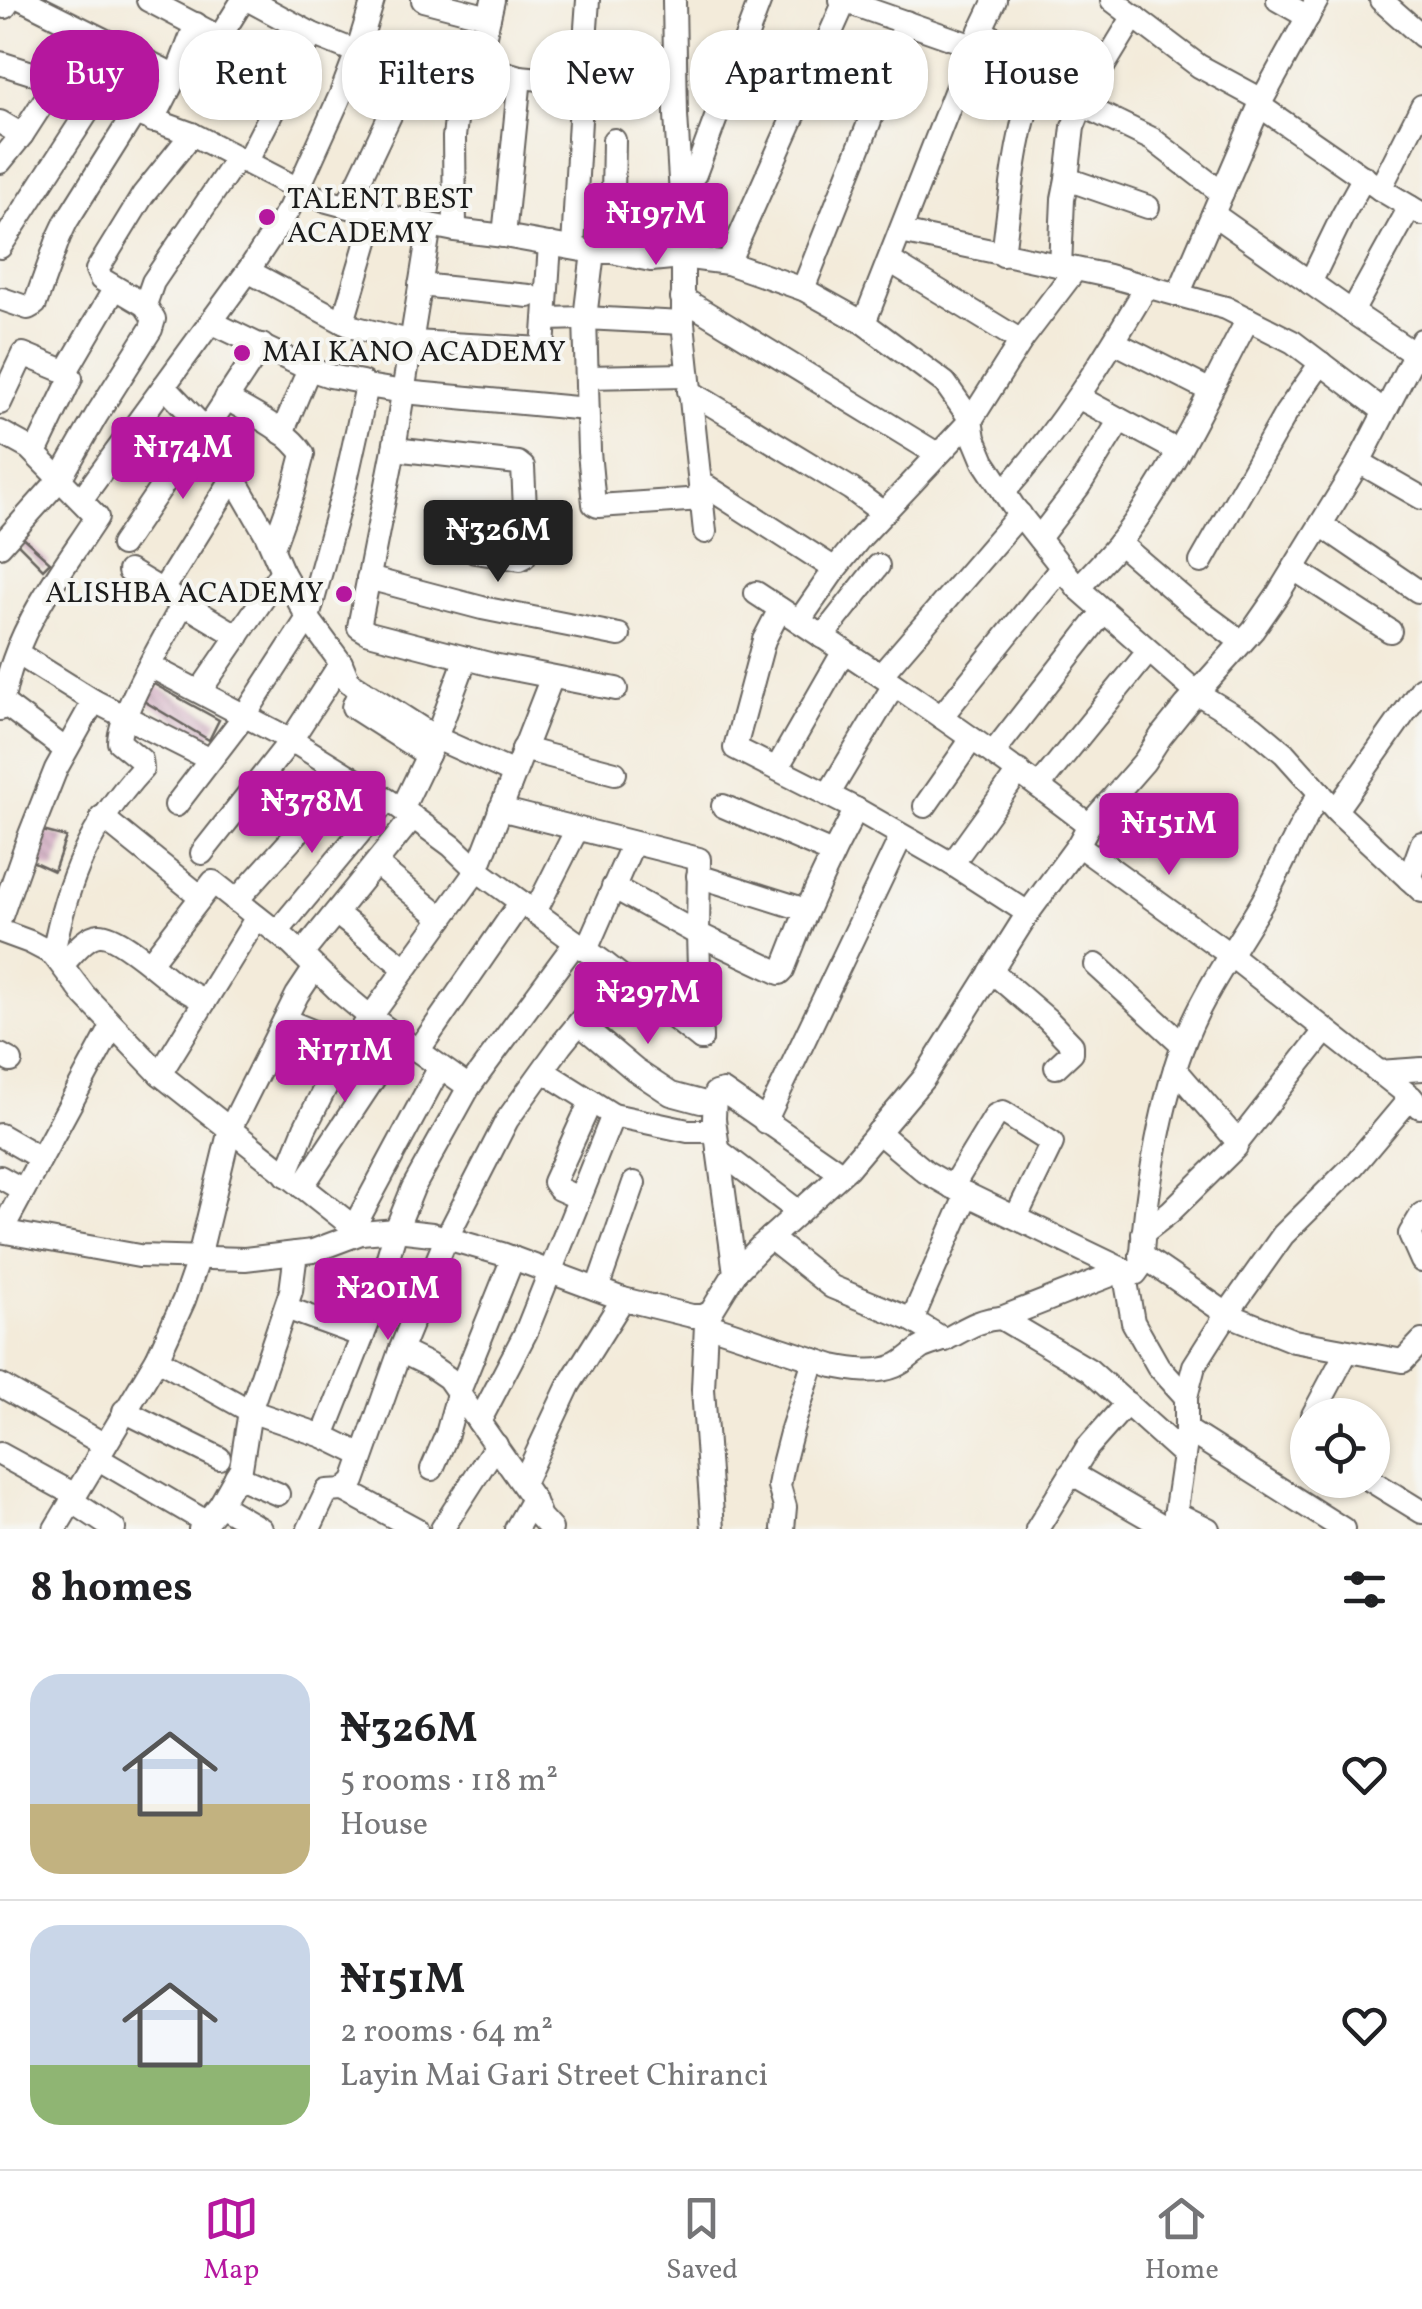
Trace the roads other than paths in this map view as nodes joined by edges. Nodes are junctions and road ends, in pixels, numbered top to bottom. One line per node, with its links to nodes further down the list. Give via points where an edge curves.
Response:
1 (10, 0): 15 (street)
2 (24, 0): 31 (street)
3 (148, 0): 21 (street)
4 (246, 0): 18 (street); 21 (street, via 220,34)
5 (373, 0): 22 (street)
6 (422, 0): 17 (street)
7 (588, 0): 23 (street)
8 (674, 0): 59 (street)
9 (760, 0): 59 (street, via 694,174)
10 (996, 0): 24 (street)
11 (1112, 0): 19 (street)
12 (1278, 0): 16 (street)
13 (1381, 0): 26 (street)
14 (843, 1): 20 (street); 74 (street)
15 (0, 6)
16 (1312, 8): 36 (street)
17 (491, 9)
18 (296, 10)
19 (1134, 16): 27 (street); 36 (street)
20 (906, 22): 25 (street); 81 (street)
21 (196, 24): 31 (street)
22 (364, 30)
23 (586, 30)
24 (980, 30)
25 (948, 32)
26 (1422, 36)
27 (1114, 48)
28 (0, 64): 29 (street)
29 (30, 73)
30 (510, 74): 32 (street)
31 (176, 76): 35 (street)
32 (520, 77): 33 (street); 68 (street)
33 (530, 77)
34 (342, 89): 58 (street)
35 (159, 98)
36 (1261, 103): 57 (street); 60 (street)
37 (1422, 106): 57 (street)
38 (948, 110): 67 (street)
39 (32, 120): 52 (street)
40 (82, 120): 69 (street)
41 (142, 120): 85 (street, via 66,222 35,304 28,308)
42 (150, 120): 51 (street)
43 (264, 120): 54 (street)
44 (388, 120): 61 (street)
45 (458, 120): 66 (street)
46 (582, 120): 70 (street)
47 (1025, 120): 71 (street)
48 (1076, 120): 56 (street)
49 (1113, 120): 60 (street, via 1152,139)
50 (0, 122): 52 (street)
51 (192, 134): 54 (street); 80 (street, via 142,196 97,270)
52 (22, 136): 55 (street)
53 (614, 140): 70 (street)
54 (242, 159): 58 (street); 86 (street, via 153,282)
55 (0, 162)
56 (1068, 180): 62 (street); 75 (street, via 1061,217)
57 (1372, 183): 63 (street); 77 (street, via 1343,215)
58 (299, 189): 61 (street); 76 (street)
59 (680, 192): 72 (street)
60 (1218, 203): 77 (street); 82 (street)
61 (347, 206): 64 (street)
62 (1148, 206)
63 (1416, 211): 87 (street)
64 (376, 214): 65 (street); 92 (street)
65 (430, 226): 66 (street); 78 (street)
66 (456, 230): 68 (street)
67 (901, 232): 71 (street); 73 (street)
68 (504, 236): 70 (street)
69 (0, 247)
70 (582, 249): 72 (street, via 651,260); 88 (street); 89 (street)
71 (1002, 255): 75 (street)
72 (682, 257): 74 (street); 84 (street)
73 (890, 261): 93 (street); 95 (street)
74 (728, 263): 81 (street)
75 (1068, 268): 79 (street); 95 (street)
76 (248, 271): 91 (street); 92 (street)
77 (1310, 283): 87 (street)
78 (420, 285): 83 (street); 96 (street)
79 (1146, 286): 82 (street); 97 (street)
80 (115, 288): 86 (street); 102 (street)
81 (803, 289): 93 (street)
82 (1178, 295): 90 (street)
83 (529, 296)
84 (682, 298): 94 (street); 122 (street)
85 (2, 299)
86 (145, 305): 125 (street, via 154,319 150,329)
87 (1352, 312): 99 (street)
88 (585, 318): 89 (street); 94 (street); 103 (street)
89 (546, 319): 96 (street, via 543,349)
90 (1248, 319): 100 (street); 107 (street)
91 (211, 322): 98 (street); 105 (street)
92 (343, 322): 96 (street)
93 (864, 323): 114 (street, via 945,383)
94 (683, 324): 104 (street)
95 (1021, 340): 114 (street)
96 (413, 342): 108 (street)
97 (1114, 342): 107 (street); 109 (street)
98 (262, 345): 101 (street); 110 (street)
99 (1420, 351): 113 (street)
100 (1321, 363): 113 (street); 142 (street)
101 (309, 369): 106 (street); 118 (street)
102 (67, 370): 111 (street, via 23,354); 121 (street, via 71,377)
103 (587, 378): 104 (street); 112 (street)
104 (688, 383): 126 (street); 130 (street)
105 (164, 386): 116 (street); 129 (street)
106 (367, 386): 108 (street); 157 (street)
107 (1210, 390): 120 (street)
108 (404, 392): 112 (street); 119 (street)
109 (1078, 397): 115 (street); 127 (street)
110 (226, 398): 116 (street); 118 (street)
111 (0, 403)
112 (587, 409): 126 (street, via 596,506)
113 (1384, 410): 123 (street)
114 (971, 420): 122 (street); 127 (street, via 984,462)
115 (1120, 420): 120 (street); 136 (street)
116 (206, 430): 124 (street); 138 (street)
117 (0, 432): 121 (street)
118 (282, 433): 140 (street, via 302,454)
119 (394, 449): 132 (street, via 518,463); 149 (street)
120 (1178, 451): 137 (street)
121 (35, 454): 125 (street)
122 (938, 454): 130 (street)
123 (1359, 462): 128 (street); 134 (street)
124 (234, 478): 140 (street); 151 (street)
125 (60, 479): 129 (street); 139 (street)
126 (701, 490): 135 (street); 145 (street)
127 (1004, 492): 131 (street)
128 (1422, 498)
129 (82, 500): 165 (street, via 98,517)
130 (883, 513): 145 (street)
131 (1020, 514): 136 (street); 170 (street)
132 (526, 518): 133 (street); 141 (street, via 524,556)
133 (483, 519)
134 (1321, 525): 146 (street); 152 (street)
135 (705, 532)
136 (1039, 538): 144 (street)
137 (1119, 543): 150 (street); 162 (street)
138 (122, 545)
139 (0, 546)
140 (273, 548): 148 (street)
141 (475, 552)
142 (1200, 562)
143 (878, 566): 161 (street)
144 (1062, 567): 150 (street); 179 (street)
145 (835, 569): 156 (street)
146 (1294, 569): 158 (street); 162 (street)
147 (129, 571): 151 (street)
148 (282, 572): 157 (street); 160 (street)
149 (368, 578): 159 (street); 166 (street, via 363,631)
150 (1078, 588): 155 (street)
151 (162, 590): 154 (street)
152 (1418, 591)
153 (756, 593): 156 (street)
154 (183, 603): 160 (street); 168 (street)
155 (1104, 612): 164 (street); 185 (street)
156 (789, 615): 161 (street); 187 (street, via 764,640 735,741 735,748)
157 (308, 618): 167 (street); 177 (street)
158 (1390, 631)
159 (619, 635)
160 (238, 636): 173 (street)
161 (822, 636): 163 (street)
162 (1242, 642): 174 (street)
163 (844, 651): 170 (street); 187 (street)
164 (1148, 652): 174 (street); 192 (street)
165 (10, 658): 175 (street); 176 (street)
166 (466, 658): 169 (street); 182 (street)
167 (341, 663): 181 (street); 182 (street, via 346,678)
168 (150, 666): 173 (street); 178 (street)
169 (552, 677): 172 (street); 184 (street)
170 (888, 680): 179 (street); 193 (street)
171 (1422, 688): 194 (street)
172 (616, 690)
173 (200, 692): 177 (street)
174 (1197, 693): 194 (street, via 1253,727); 203 (street)
175 (94, 700): 178 (street); 183 (street)
176 (1, 705): 183 (street)
177 (245, 714): 181 (street); 186 (street)
178 (126, 715): 186 (street); 201 (street, via 119,742 141,760 142,769)
179 (941, 717): 180 (street)
180 (972, 739): 185 (street); 197 (street)
181 (291, 740): 191 (street); 208 (street)
182 (432, 746): 189 (street); 198 (street)
183 (66, 750): 223 (street)
184 (523, 750): 189 (street); 190 (street)
185 (993, 753): 188 (street)
186 (209, 759): 195 (street)
187 (777, 768): 193 (street)
188 (1019, 771): 192 (street); 210 (street)
189 (514, 773): 199 (street)
190 (614, 773)
191 (349, 776): 198 (street); 216 (street)
192 (1039, 786): 203 (street)
193 (828, 795): 200 (street)
194 (1328, 802): 213 (street); 228 (street, via 1303,818)
195 (176, 806)
196 (723, 806): 207 (street)
197 (925, 806)
198 (401, 809): 209 (street); 211 (street); 225 (street)
199 (500, 809): 202 (street); 211 (street)
200 (856, 809): 204 (street); 207 (street)
201 (102, 817): 215 (street); 229 (street, via 70,881)
202 (577, 828): 205 (street); 217 (street)
203 (1084, 835): 220 (street); 228 (street)
204 (902, 836): 210 (street); 259 (street)
205 (633, 842): 212 (street, via 699,859); 214 (street)
206 (1422, 843): 213 (street)
207 (832, 853): 218 (street)
208 (202, 854)
209 (376, 864): 219 (street); 222 (street)
210 (952, 864): 220 (street)
211 (478, 870): 217 (street); 222 (street)
212 (698, 876): 218 (street); 226 (street)
213 (1416, 885)
214 (614, 887): 226 (street); 227 (street)
215 (200, 896): 216 (street, via 213,882); 231 (street)
216 (236, 900): 221 (street)
217 (528, 907): 227 (street); 242 (street)
218 (806, 910): 226 (street, via 780,972)
219 (336, 913): 230 (street); 233 (street)
220 (1028, 913): 234 (street)
221 (258, 917): 225 (street); 236 (street)
222 (442, 918): 233 (street)
223 (0, 919)
224 (0, 931): 229 (street)
225 (276, 932): 230 (street)
226 (698, 934): 235 (street, via 701,1038)
227 (581, 946): 235 (street); 252 (street)
228 (1229, 954): 241 (street); 243 (street)
229 (58, 959): 231 (street, via 100,934); 240 (street)
230 (309, 961): 237 (street); 238 (street)
231 (150, 964): 236 (street)
232 (1096, 966): 243 (street)
233 (405, 968): 237 (street)
234 (991, 970): 246 (street, via 1072,1045); 262 (street, via 924,1078)
235 (618, 975): 239 (street)
236 (205, 1001): 251 (street)
237 (369, 1016): 242 (street); 244 (street)
238 (285, 1020): 244 (street); 260 (street)
239 (579, 1023): 249 (street); 255 (street, via 671,1094)
240 (112, 1027): 251 (street); 266 (street)
241 (1325, 1031): 250 (street); 264 (street)
242 (409, 1045): 245 (street); 257 (street)
243 (1182, 1045): 247 (street)
244 (348, 1046): 253 (street)
245 (440, 1067): 252 (street); 278 (street)
246 (1056, 1068)
247 (1175, 1069): 264 (street); 283 (street)
248 (1422, 1069): 250 (street)
249 (542, 1071): 254 (street); 281 (street, via 507,1120)
250 (1379, 1072): 256 (street)
251 (160, 1074): 260 (street)
252 (469, 1087): 279 (street)
253 (320, 1097): 257 (street); 269 (street)
254 (591, 1101): 258 (street); 273 (street, via 554,1182)
255 (700, 1102)
256 (1417, 1103): 292 (street, via 1283,1235)
257 (351, 1113): 269 (street)
258 (613, 1115): 261 (street); 273 (street)
259 (764, 1122): 265 (street, via 715,1093); 267 (street)
260 (230, 1129): 269 (street); 284 (street)
261 (703, 1131)
262 (878, 1132): 267 (street); 272 (street)
263 (0, 1135): 266 (street)
264 (1238, 1142): 283 (street)
265 (718, 1150): 274 (street); 288 (street)
266 (40, 1158): 271 (street)
267 (842, 1173): 274 (street)
268 (0, 1177): 271 (street)
269 (294, 1181): 278 (street)
270 (634, 1183): 289 (street)
271 (23, 1190): 277 (street)
272 (960, 1190): 276 (street); 276 (street, via 1003,1112 1052,1143); 295 (street)
273 (580, 1198): 287 (street)
274 (799, 1212): 280 (street)
275 (1422, 1214): 286 (street, via 1410,1234)
276 (1016, 1218): 283 (street)
277 (1, 1230): 284 (street, via 139,1256)
278 (358, 1230): 279 (street); 282 (street)
279 (396, 1230): 281 (street); 296 (street)
280 (770, 1238): 288 (street); 295 (street, via 832,1287)
281 (446, 1239): 285 (street); 299 (street)
282 (296, 1253): 284 (street); 291 (street)
283 (1136, 1253): 292 (street); 293 (street); 305 (street, via 1133,1322)
284 (199, 1258): 301 (street)
285 (513, 1258): 287 (street); 304 (street)
286 (1422, 1261)
287 (550, 1273): 289 (street); 310 (street)
288 (735, 1273): 294 (street)
289 (597, 1289): 290 (street)
290 (623, 1298): 294 (street); 323 (street, via 560,1402)
291 (286, 1308): 296 (street); 309 (street)
292 (1226, 1314): 300 (street, via 1294,1341); 305 (street, via 1194,1366)
293 (1001, 1318): 297 (street); 307 (street, via 1089,1370)
294 (704, 1320): 302 (street); 330 (street)
295 (912, 1320): 297 (street)
296 (363, 1336): 312 (street)
297 (945, 1340): 302 (street, via 876,1370)
298 (1422, 1341): 300 (street, via 1403,1361)
299 (400, 1351): 304 (street, via 448,1378); 317 (street)
300 (1347, 1351): 306 (street)
301 (157, 1359): 308 (street); 309 (street)
302 (814, 1360): 339 (street, via 783,1464)
303 (0, 1385): 314 (street)
304 (458, 1394): 310 (street); 319 (street)
305 (1186, 1397): 311 (street)
306 (1322, 1398)
307 (1127, 1403): 316 (street); 320 (street)
308 (124, 1411): 314 (street); 318 (street)
309 (250, 1411): 312 (street); 321 (street)
310 (479, 1422): 313 (street)
311 (1187, 1430): 316 (street); 342 (street)
312 (323, 1436): 317 (street)
313 (496, 1445): 323 (street); 336 (street)
314 (101, 1451): 326 (street); 328 (street)
315 (0, 1454): 326 (street)
316 (1184, 1454): 329 (street)
317 (362, 1455): 322 (street)
318 (219, 1458)
319 (432, 1469)
320 (1071, 1473): 329 (street); 340 (street)
321 (236, 1476): 325 (street); 328 (street)
322 (344, 1490): 334 (street, via 327,1491); 335 (street)
323 (528, 1491): 337 (street); 338 (street)
324 (1390, 1492): 327 (street)
325 (278, 1494)
326 (74, 1498): 331 (street); 332 (street)
327 (1422, 1512)
328 (209, 1519): 333 (street)
329 (1172, 1524): 341 (street)
330 (714, 1527)
331 (54, 1529)
332 (114, 1529)
333 (261, 1529)
334 (309, 1529)
335 (416, 1529)
336 (442, 1529)
337 (516, 1529)
338 (552, 1529)
339 (783, 1529)
340 (1036, 1529)
341 (1208, 1529)
342 (1343, 1529)

